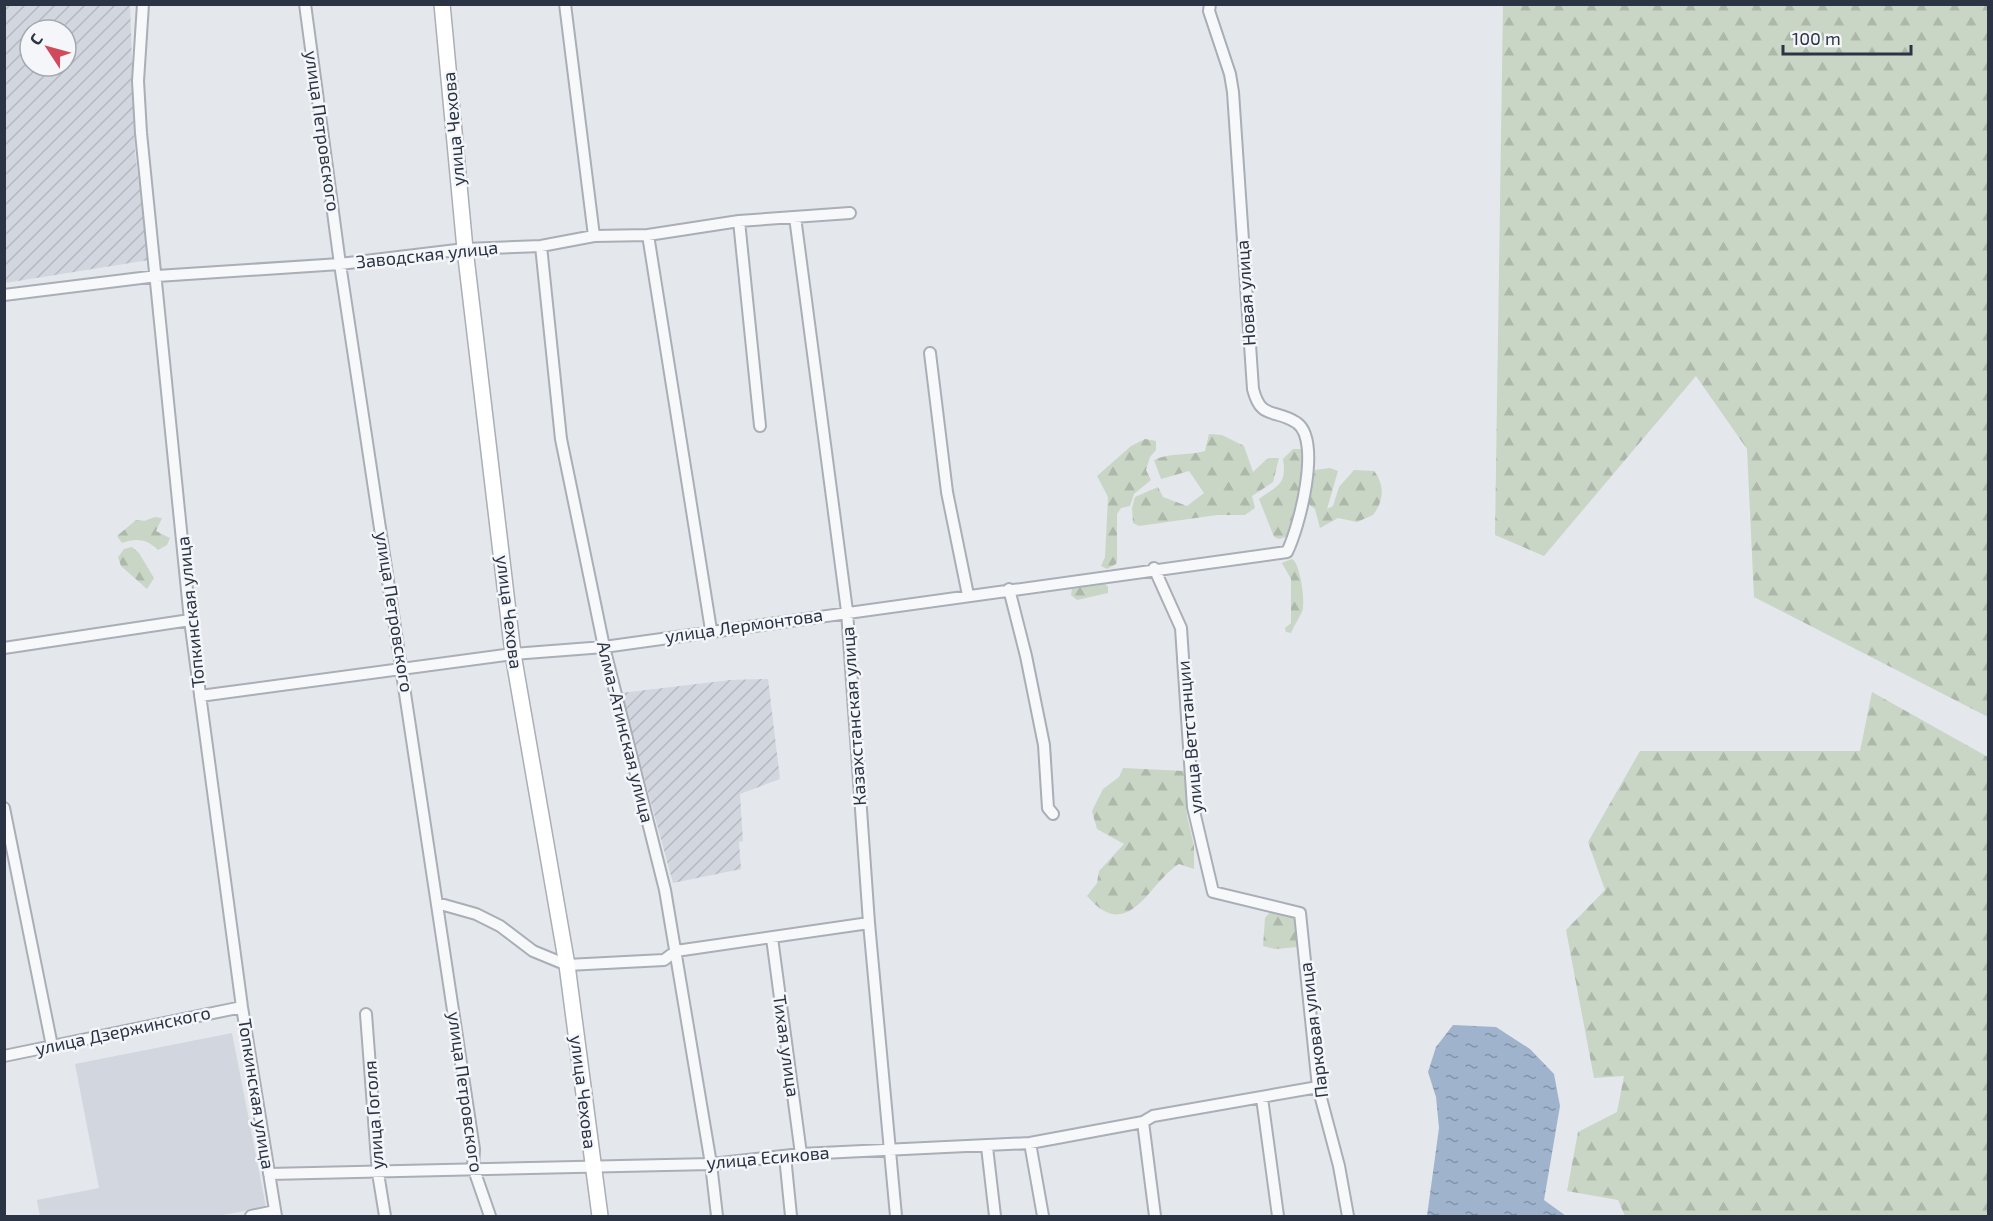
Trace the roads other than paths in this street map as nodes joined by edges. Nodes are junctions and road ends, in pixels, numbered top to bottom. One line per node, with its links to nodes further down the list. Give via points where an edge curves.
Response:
1 (143, 4): 14 (street, Топкинская улица, via 138,81)
2 (305, 4): 13 (street, улица Петровского)
3 (442, 4): 12 (street, улица Чехова)
4 (565, 4): 10 (street)
5 (1210, 4): 18 (street, Новая улица, via 1233,92 1253,389 1257,405 1297,423 1307,438 1308,462 1299,527)
6 (850, 213): 7 (street, Заводская улица)
7 (795, 217): 8 (street, Заводская улица); 22 (street, Казахстанская улица)
8 (739, 221): 9 (street, Заводская улица); 17 (street)
9 (648, 235): 10 (street, Заводская улица); 24 (street)
10 (594, 236): 11 (street, Заводская улица)
11 (541, 246): 12 (street, Заводская улица); 25 (street, Алма-Атинская улица, via 561,439)
12 (465, 249): 13 (street, Заводская улица); 27 (street, улица Чехова)
13 (340, 264): 14 (street, Заводская улица); 28 (street, улица Петровского)
14 (157, 276): 15 (street, Заводская улица); 23 (street, Топкинская улица)
15 (4, 296)
16 (930, 353): 21 (street, via 946,492)
17 (760, 426)
18 (1287, 552): 19 (street, улица Лермонтова)
19 (1154, 568): 20 (street, улица Лермонтова); 33 (street, улица Ветстанции, via 1181,628 1193,807 1213,892)
20 (1009, 589): 21 (street, улица Лермонтова); 31 (street, via 1029,667 1044,745 1048,808)
21 (968, 595): 22 (street, улица Лермонтова)
22 (847, 611): 24 (street, улица Лермонтова); 34 (street, Казахстанская улица)
23 (190, 620): 26 (street); 29 (street, Топкинская улица)
24 (711, 630): 25 (street, улица Лермонтова)
25 (604, 647): 27 (street, улица Лермонтова); 36 (street, Алма-Атинская улица, via 665,890)
26 (4, 648)
27 (513, 654): 28 (street, улица Лермонтова); 37 (street, улица Чехова)
28 (403, 670): 29 (street, улица Лермонтова); 32 (street, улица Петровского)
29 (200, 696): 38 (street, Топкинская улица)
30 (4, 808): 40 (street)
31 (1053, 814)
32 (437, 903): 37 (street, via 476,914 500,926 533,951); 51 (street, улица Петровского, via 474,1149)
33 (1300, 913): 42 (street, Парковая улица)
34 (869, 923): 35 (street); 47 (street, Казахстанская улица)
35 (772, 938): 36 (street); 48 (street, Тихая улица)
36 (676, 951): 37 (street, via 664,960); 50 (street, Алма-Атинская улица)
37 (567, 964): 52 (street, улица Чехова)
38 (242, 1007): 40 (street, улица Дзержинского); 54 (street, Топкинская улица)
39 (366, 1014): 53 (street, улица Гоголя)
40 (52, 1046): 41 (street, улица Дзержинского)
41 (4, 1056)
42 (1318, 1087): 43 (street, улица Есикова); 67 (street, Парковая улица, via 1340,1166)
43 (1262, 1098): 44 (street, улица Есикова, via 1153,1116); 66 (street)
44 (1143, 1122): 45 (street, улица Есикова); 65 (street)
45 (1030, 1143): 46 (street, улица Есикова); 64 (street)
46 (987, 1147): 47 (street, улица Есикова); 63 (street)
47 (890, 1149): 48 (street, улица Есикова); 62 (street, Казахстанская улица)
48 (801, 1154): 49 (street, улица Есикова)
49 (785, 1156): 50 (street, улица Есикова); 61 (street)
50 (711, 1164): 52 (street, улица Есикова); 60 (street, Алма-Атинская улица)
51 (473, 1167): 52 (street, улица Есикова); 53 (street, улица Есикова); 58 (street, улица Петровского)
52 (593, 1168): 59 (street, улица Чехова)
53 (378, 1173): 54 (street, улица Есикова); 57 (street, улица Гоголя)
54 (269, 1174): 55 (street, Топкинская улица)
55 (275, 1214): 56 (street)
56 (251, 1216)
57 (385, 1216)
58 (490, 1216)
59 (600, 1216)
60 (717, 1216)
61 (791, 1216)
62 (896, 1216)
63 (995, 1216)
64 (1043, 1216)
65 (1155, 1216)
66 (1278, 1216)
67 (1348, 1216)

